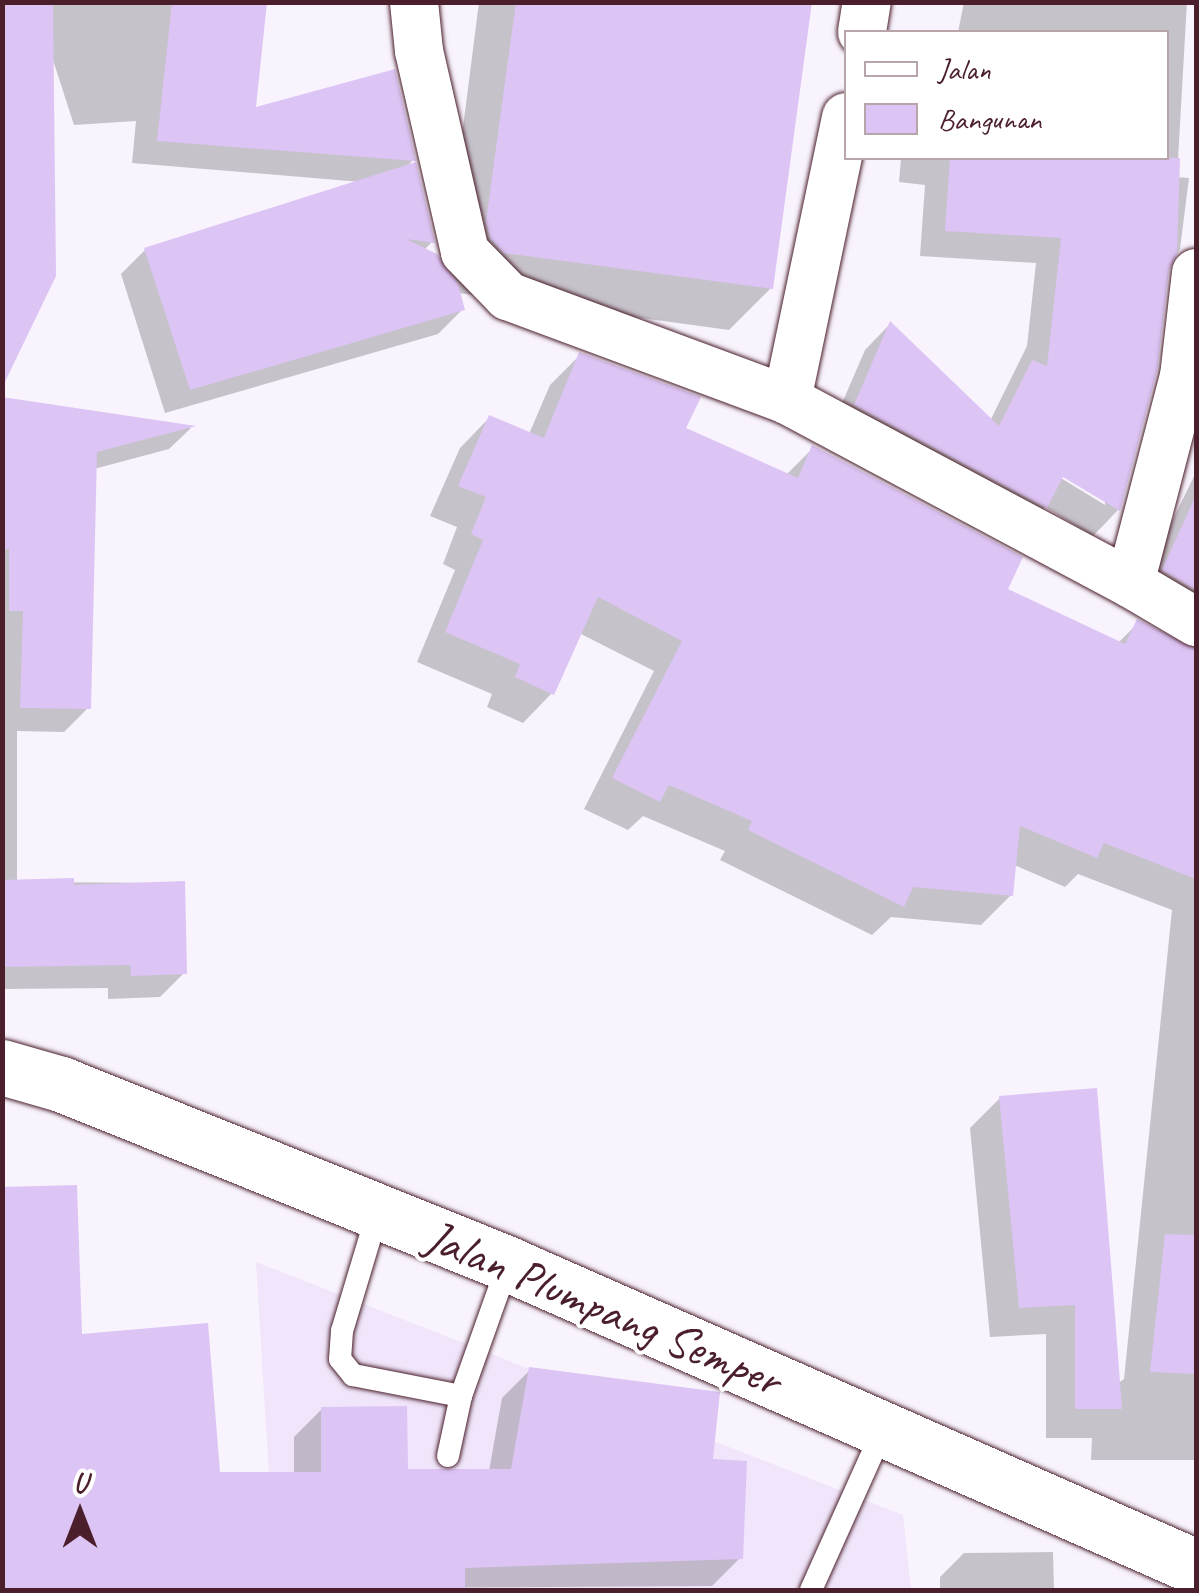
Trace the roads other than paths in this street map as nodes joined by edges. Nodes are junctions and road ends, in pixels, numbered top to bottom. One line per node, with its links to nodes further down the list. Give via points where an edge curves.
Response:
1 (414, 2): 6 (street, via 418,51 465,252 487,279 508,296)
2 (867, 2): 3 (street)
3 (862, 30)
4 (844, 128): 6 (street)
5 (1196, 274): 7 (street, via 1184,376)
6 (787, 400): 7 (street)
7 (1130, 583): 8 (street)
8 (1196, 622)
9 (2, 1067): 10 (main road, Jalan Plumpang Semper)
10 (378, 1211): 11 (main road, Jalan Plumpang Semper); 12 (lane, via 346,1302 340,1358 353,1375)
11 (508, 1264): 12 (lane); 13 (main road, Jalan Plumpang Semper)
12 (461, 1396): 14 (lane)
13 (883, 1430): 15 (main road, Jalan Plumpang Semper); 16 (lane)
14 (448, 1456)
15 (1177, 1570)
16 (811, 1590)

